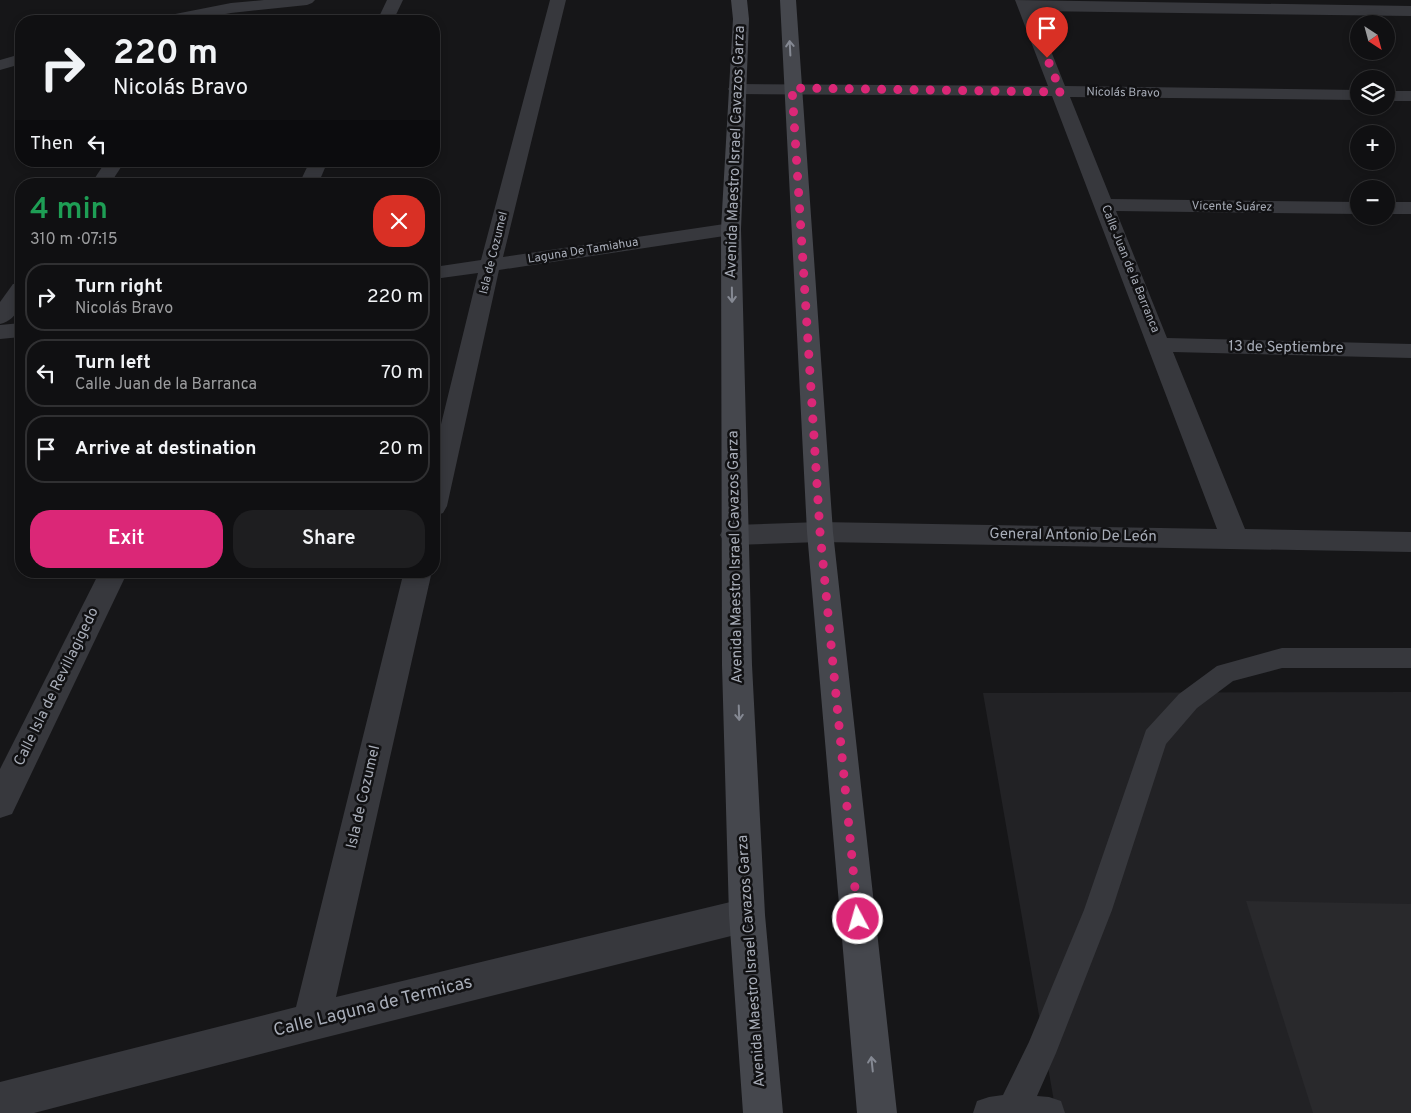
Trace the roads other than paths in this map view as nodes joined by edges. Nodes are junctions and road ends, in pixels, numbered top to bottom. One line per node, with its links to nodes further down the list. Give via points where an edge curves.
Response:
1 (307, 0): 7 (street)
2 (395, 0): 11 (street)
3 (558, 0): 25 (street, Isla de Cozumel)
4 (739, 0): 13 (main road, Avenida Maestro Israel Cavazos Garza)
5 (788, 0): 12 (main road, one-way to 5)
6 (1025, 3): 8 (street); 14 (street, Calle Juan de la Barranca)
7 (231, 8): 9 (street); 10 (street)
8 (1411, 11)
9 (195, 15)
10 (226, 15)
11 (388, 15)
12 (792, 88): 13 (street, Nicolás Bravo); 14 (street, Nicolás Bravo); 34 (main road)
13 (738, 89): 24 (main road, Avenida Maestro Israel Cavazos Garza)
14 (1061, 92): 15 (street, Nicolás Bravo); 20 (street, Calle Juan de la Barranca)
15 (1350, 95)
16 (1395, 96): 17 (street)
17 (1411, 96)
18 (112, 167): 19 (street)
19 (104, 178)
20 (1105, 205): 21 (street, Vicente Suárez); 31 (street, Calle Juan de la Barranca)
21 (1350, 208)
22 (1395, 208): 23 (street)
23 (1411, 208)
24 (731, 229): 25 (street, Laguna De Tamiahua); 35 (main road, Avenida Maestro Israel Cavazos Garza, one-way to 35)
25 (490, 265): 26 (street, Laguna De Tamiahua); 33 (street, Isla de Cozumel)
26 (440, 272)
27 (15, 297): 28 (street)
28 (0, 317)
29 (15, 331): 30 (street)
30 (0, 332)
31 (1160, 345): 32 (street, 13 de Septiembre); 36 (street, Calle Juan de la Barranca)
32 (1411, 351)
33 (440, 480)
34 (820, 532): 35 (street, General Antonio De León); 36 (street, General Antonio De León); 47 (main road, one-way to 34)
35 (734, 536): 42 (main road, Avenida Maestro Israel Cavazos Garza, one-way to 42)
36 (1235, 539): 37 (street, General Antonio De León)
37 (1411, 542)
38 (111, 578): 41 (street, Calle Isla de Revillagigedo)
39 (416, 578): 43 (street, Isla de Cozumel)
40 (1411, 658): 45 (lane, via 1282,658 1226,673 1188,702 1155,738 1098,910 1040,1053)
41 (0, 804)
42 (747, 915): 43 (street, Calle Laguna de Termicas); 46 (main road, Avenida Maestro Israel Cavazos Garza)
43 (311, 1022): 44 (street, Calle Laguna de Termicas)
44 (0, 1102)
45 (1001, 1112): 48 (lane)
46 (763, 1113)
47 (876, 1113)
48 (1049, 1113)

